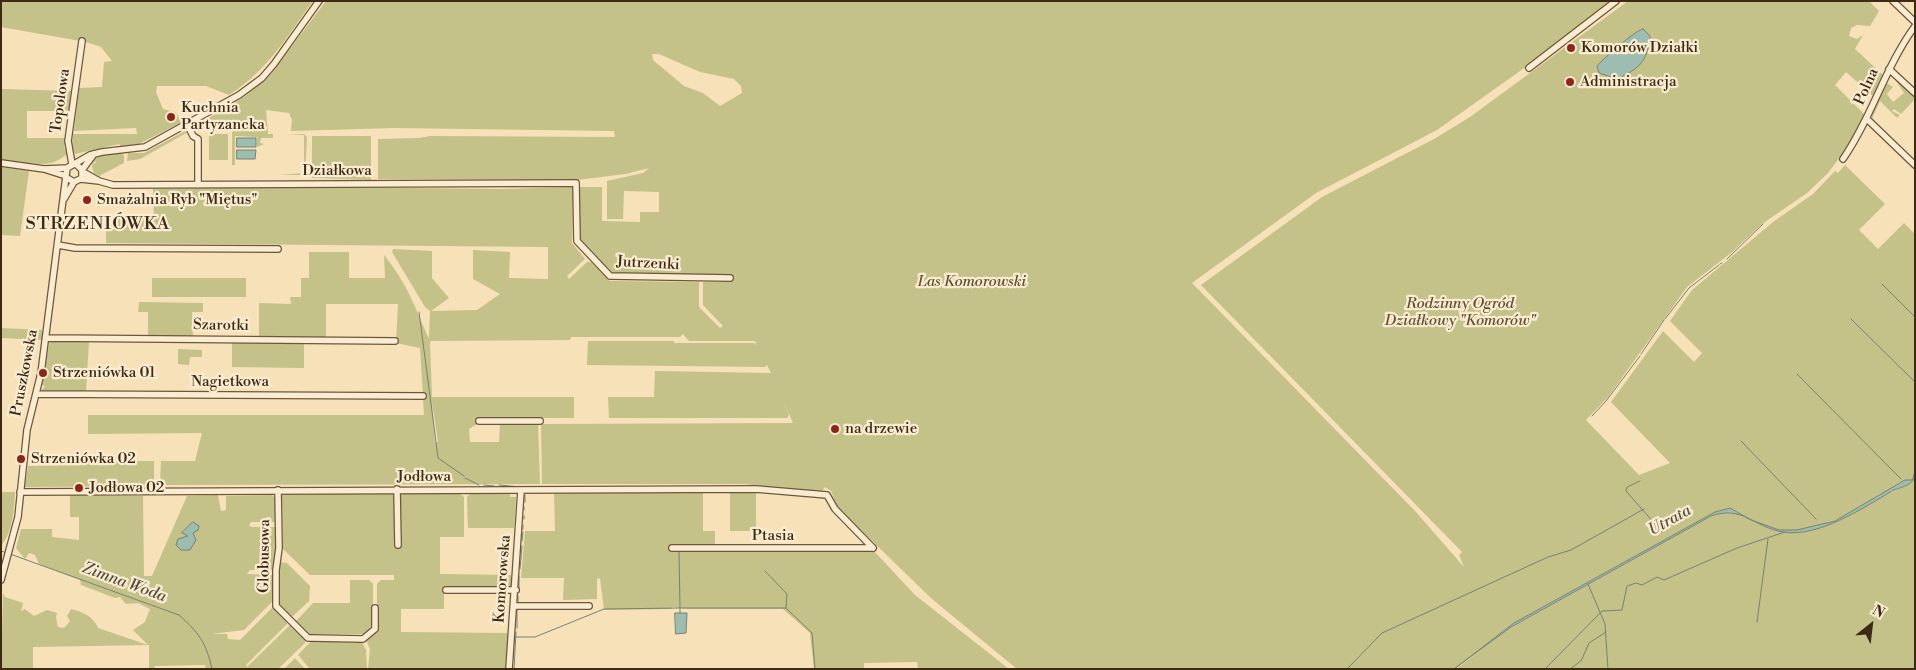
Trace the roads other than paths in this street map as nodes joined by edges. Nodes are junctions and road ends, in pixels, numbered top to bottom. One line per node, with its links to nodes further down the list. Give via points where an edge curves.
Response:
1 (319, 1): 10 (street, via 262,78 240,96)
2 (1616, 1): 6 (street)
3 (1893, 1): 4 (street)
4 (1915, 24): 7 (street, Polna)
5 (82, 41): 14 (street, Topolowa, via 68,141)
6 (1529, 68)
7 (1889, 69): 8 (street); 9 (street, Polna)
8 (1915, 93)
9 (1867, 119): 12 (street, Polna); 15 (street)
10 (187, 124): 11 (street, via 143,148); 23 (street, via 198,139)
11 (94, 154): 14 (street); 17 (street)
12 (1843, 159)
13 (1, 163): 16 (street)
14 (72, 165): 16 (street); 17 (street, Działkowa); 18 (street, Topolowa)
15 (1915, 165)
16 (44, 169): 18 (street)
17 (83, 171): 19 (street); 20 (street, Działkowa)
18 (66, 177): 21 (street); 24 (street, Pruszkowska)
19 (81, 179): 20 (street, Działkowa); 21 (street)
20 (99, 181): 23 (street, Działkowa, via 113,185)
21 (74, 182): 24 (street, Pruszkowska)
22 (576, 183): 23 (street, Działkowa); 27 (street, Jutrzenki, via 577,241 610,276)
23 (198, 185)
24 (64, 199): 25 (street, Pruszkowska)
25 (58, 245): 26 (street, via 74,248); 28 (street, Pruszkowska)
26 (278, 249)
27 (730, 278)
28 (46, 338): 29 (street, Szarotki); 30 (street, Pruszkowska)
29 (395, 341)
30 (36, 394): 31 (street, Nagietkowa); 37 (street, Pruszkowska, via 27,430)
31 (423, 396)
32 (479, 421): 33 (street)
33 (540, 421)
34 (397, 489): 35 (street, Jodłowa); 36 (street, Jodłowa); 38 (street)
35 (278, 490): 37 (street, Jodłowa); 46 (street, Globusowa, via 276,606 308,638 363,639 375,629)
36 (521, 490): 40 (street, Jodłowa, via 756,489 827,495 835,509); 43 (street, Komorowska)
37 (20, 492): 41 (street, Pruszkowska, via 18,517)
38 (398, 545)
39 (672, 548): 40 (street, Ptasia)
40 (873, 548)
41 (1, 580)
42 (446, 590): 43 (street)
43 (516, 590): 44 (street, Komorowska)
44 (515, 606): 45 (street); 47 (street, Komorowska)
45 (589, 606)
46 (375, 608)
47 (509, 669)

